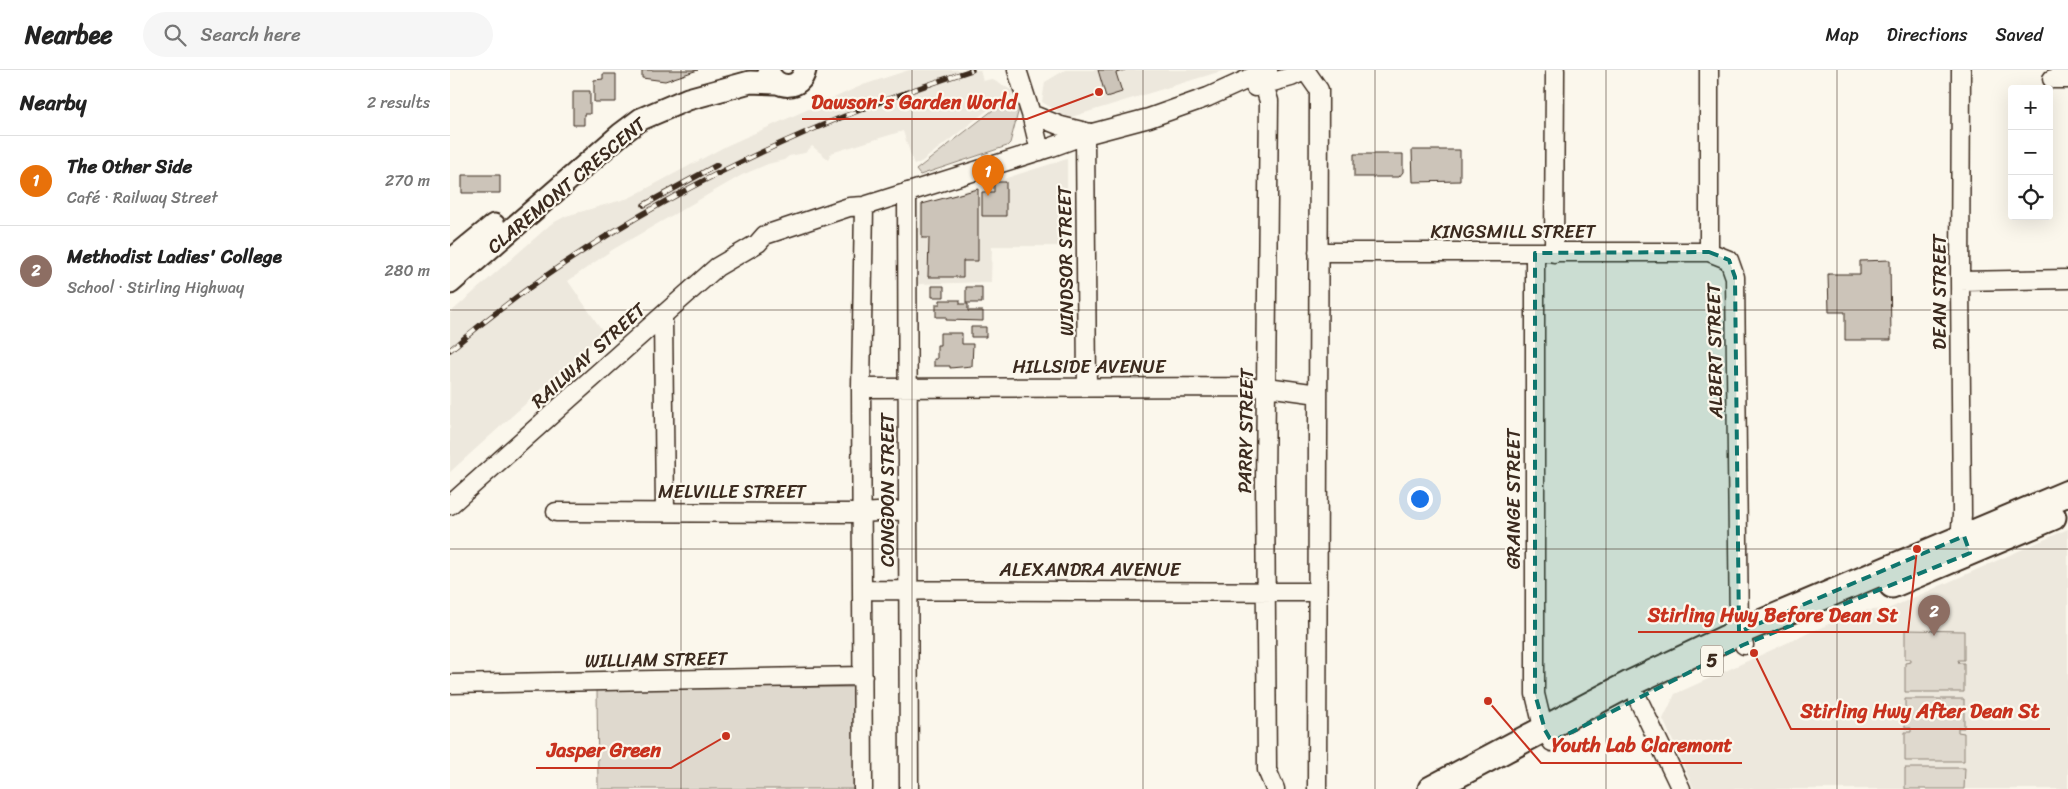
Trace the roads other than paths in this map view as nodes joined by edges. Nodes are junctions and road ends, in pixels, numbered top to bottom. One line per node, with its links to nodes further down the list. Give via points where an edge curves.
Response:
1 (754, 70): 17 (main road, CLAREMONT CRESCENT, via 684,88 650,101 622,118)
2 (1305, 70): 10 (street, RAILWAY STREET); 11 (street)
3 (1313, 70): 11 (street)
4 (1556, 70): 20 (street)
5 (1709, 70): 21 (street)
6 (1961, 70): 24 (street, DEAN STREET)
7 (807, 71): 9 (main road, CLAREMONT CRESCENT, via 793,85 782,86)
8 (1018, 74): 12 (street)
9 (772, 76): 17 (main road, CLAREMONT CRESCENT, via 688,99 641,120)
10 (1265, 76): 13 (street, RAILWAY STREET, via 1136,122); 28 (street, PARRY STREET, via 1269,101)
11 (1319, 90): 18 (street)
12 (1031, 114): 13 (street); 14 (street)
13 (1088, 134): 14 (street, RAILWAY STREET); 27 (street, WINDSOR STREET)
14 (1046, 149): 15 (street, RAILWAY STREET)
15 (907, 192): 16 (street, RAILWAY STREET); 30 (street, CONGDON STREET)
16 (864, 206): 26 (street, RAILWAY STREET, via 853,217 771,245 758,243 717,266); 29 (street, CONGDON STREET)
17 (478, 249): 22 (main road, CLAREMONT CRESCENT); 25 (main road, CLAREMONT CRESCENT)
18 (1318, 252): 19 (street, KINGSMILL STREET); 31 (street)
19 (1535, 252): 20 (street, KINGSMILL STREET); 48 (street, GRANGE STREET, via 1535,694)
20 (1554, 252): 21 (street, KINGSMILL STREET)
21 (1708, 252): 44 (street, ALBERT STREET, via 1729,260 1735,277)
22 (451, 260)
23 (2068, 279): 24 (street)
24 (1960, 281): 39 (street, DEAN STREET)
25 (450, 282)
26 (663, 316): 33 (street, RAILWAY STREET); 37 (street)
27 (1087, 387): 28 (street, HILLSIDE AVENUE); 30 (street, HILLSIDE AVENUE)
28 (1267, 387): 31 (street, HILLSIDE AVENUE); 42 (street, PARRY STREET)
29 (861, 388): 30 (street, HILLSIDE AVENUE); 38 (street, CONGDON STREET)
30 (908, 388): 34 (street, CONGDON STREET)
31 (1318, 394): 43 (street)
32 (2068, 493): 39 (highway, 5)
33 (450, 505)
34 (908, 510): 38 (street, MELVILLE STREET); 41 (street, CONGDON STREET)
35 (2068, 510): 39 (highway, 5)
36 (556, 512): 37 (street, MELVILLE STREET)
37 (665, 512): 38 (street, MELVILLE STREET)
38 (862, 514): 40 (street, CONGDON STREET)
39 (1971, 536): 44 (highway, 5)
40 (862, 590): 41 (street, ALEXANDRA AVENUE); 45 (street, CONGDON STREET)
41 (908, 590): 42 (street, ALEXANDRA AVENUE); 50 (street, CONGDON STREET)
42 (1267, 591): 43 (street, ALEXANDRA AVENUE); 51 (street, PARRY STREET, via 1267,770)
43 (1317, 592): 52 (street)
44 (1742, 639): 47 (highway, 5); 48 (highway, 5, via 1631,683)
45 (863, 676): 46 (street, WILLIAM STREET); 49 (street, CONGDON STREET)
46 (450, 684)
47 (1638, 698): 48 (highway, 5); 55 (street)
48 (1548, 736): 53 (highway, 5); 54 (highway, 5)
49 (863, 789)
50 (909, 789)
51 (1274, 789)
52 (1317, 789)
53 (1431, 789)
54 (1463, 789)
55 (1681, 789)

